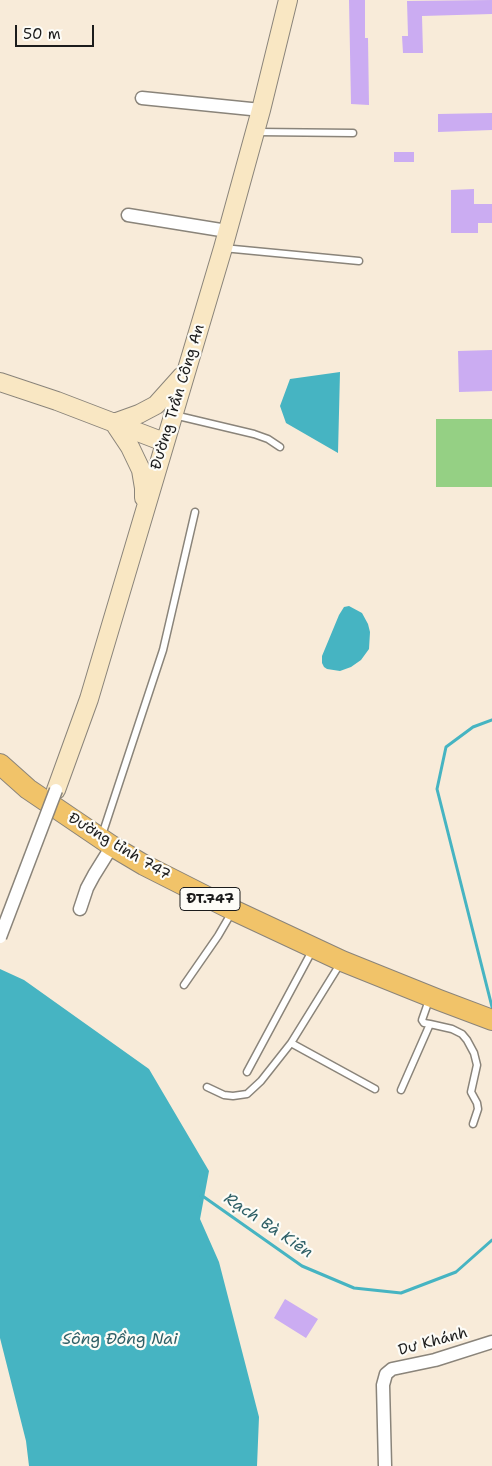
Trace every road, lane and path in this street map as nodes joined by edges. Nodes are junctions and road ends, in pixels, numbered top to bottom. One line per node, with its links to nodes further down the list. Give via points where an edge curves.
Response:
1 (288, 0): 3 (street, Đường Trần Công An)
2 (142, 98): 3 (street)
3 (261, 110): 4 (street, Đường Trần Công An)
4 (255, 132): 5 (lane); 7 (street, Đường Trần Công An)
5 (353, 133)
6 (128, 215): 7 (street)
7 (227, 230): 8 (street, Đường Trần Công An)
8 (223, 248): 9 (lane); 10 (street, Đường Trần Công An)
9 (359, 261)
10 (186, 372): 12 (street, Đường Trần Công An); 13 (street, via 156,405)
11 (0, 382): 13 (street)
12 (173, 414): 14 (street, Đường Trần Công An); 15 (lane, via 254,434)
13 (114, 423): 14 (street); 17 (street, via 141,470)
14 (164, 442): 17 (street, Đường Trần Công An)
15 (280, 447)
16 (194, 512): 20 (lane, via 163,650)
17 (143, 514): 19 (street, Đường Trần Công An, via 89,699)
18 (0, 764): 20 (main road, Đường tỉnh 747 / ĐT.747, via 28,789)
19 (56, 790): 23 (street, bridge)
20 (106, 842): 21 (street); 22 (main road, Đường tỉnh 747 / ĐT.747)
21 (80, 910)
22 (233, 910): 24 (main road, Đường tỉnh 747 / ĐT.747); 26 (lane)
23 (0, 937)
24 (314, 947): 25 (main road, Đường tỉnh 747 / ĐT.747); 31 (lane)
25 (342, 961): 27 (main road, Đường tỉnh 747 / ĐT.747); 30 (lane)
26 (184, 985)
27 (434, 998): 28 (main road, ĐT.747); 29 (lane, via 422,1020)
28 (492, 1020)
29 (430, 1024): 34 (lane); 35 (lane, via 462,1034 474,1053 477,1065 471,1092 478,1109)
30 (290, 1043): 32 (lane, via 246,1094 224,1095); 33 (lane)
31 (247, 1072)
32 (207, 1086)
33 (375, 1090)
34 (401, 1090)
35 (474, 1124)
36 (492, 1342): 37 (street, Dư Khánh, via 435,1360 392,1369 386,1374 383,1385)
37 (383, 1466)

